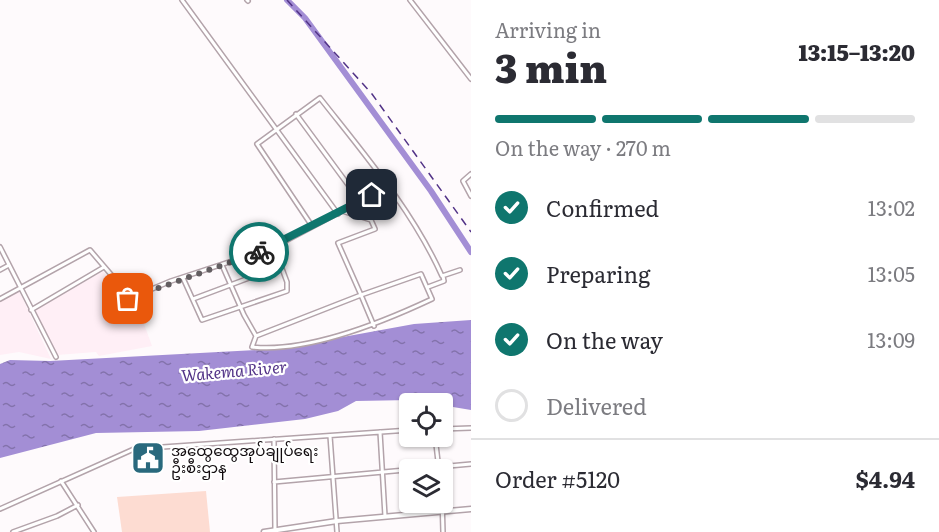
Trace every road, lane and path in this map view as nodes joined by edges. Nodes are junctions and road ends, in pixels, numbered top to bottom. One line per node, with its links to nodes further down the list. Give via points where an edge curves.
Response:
1 (182, 0): 5 (street)
2 (410, 0): 3 (street)
3 (471, 79)
4 (296, 114): 5 (street); 8 (street); 21 (street, via 320,98 428,244)
5 (276, 130): 10 (street); 12 (street, via 256,144)
6 (471, 174): 7 (street, via 463,181)
7 (471, 196)
8 (360, 201): 9 (street); 11 (street, via 372,195)
9 (342, 211): 10 (street); 11 (street)
10 (338, 214): 12 (street)
11 (372, 220): 26 (street, via 375,229 338,243)
12 (312, 226): 14 (street)
13 (0, 247): 15 (street)
14 (274, 247): 16 (street); 17 (street)
15 (9, 265): 19 (street); 25 (street)
16 (222, 265): 22 (street); 23 (street)
17 (281, 266): 23 (street); 30 (street, via 287,291)
18 (104, 267): 25 (street, via 90,250); 28 (street); 31 (street)
19 (0, 270)
20 (460, 270): 21 (street)
21 (442, 276): 24 (street, via 444,281)
22 (183, 278): 28 (street); 29 (street)
23 (231, 286): 29 (street); 30 (street)
24 (428, 287): 26 (street, via 421,274); 33 (street, via 432,299)
25 (20, 288): 27 (street); 31 (street)
26 (361, 296): 33 (street); 34 (street)
27 (0, 299)
28 (128, 299): 32 (street)
29 (193, 299): 30 (street, via 202,320)
30 (240, 307): 34 (street)
31 (31, 309): 35 (street)
32 (134, 310)
33 (374, 326): 34 (street, via 309,342 263,348 252,347)
34 (256, 336)
35 (56, 357)
36 (471, 428): 37 (street)
37 (453, 429)
38 (399, 431): 39 (street)
39 (380, 432): 40 (street); 45 (street)
40 (330, 436): 41 (street); 46 (street)
41 (274, 440): 47 (street, via 135,449); 48 (street)
42 (471, 464): 43 (street)
43 (453, 466)
44 (399, 469): 45 (street)
45 (383, 470): 46 (street); 55 (street)
46 (333, 476): 48 (street); 56 (street)
47 (61, 481): 49 (street); 51 (street)
48 (274, 482): 57 (street)
49 (78, 505): 58 (street); 59 (street)
50 (471, 508): 52 (street)
51 (0, 509)
52 (453, 510)
53 (420, 513): 55 (street)
54 (444, 513): 63 (street)
55 (385, 516): 56 (street)
56 (337, 521): 57 (street); 62 (street)
57 (275, 530): 61 (street)
58 (94, 531): 60 (street)
59 (13, 532)
60 (88, 532)
61 (264, 532)
62 (337, 532)
63 (443, 532)

